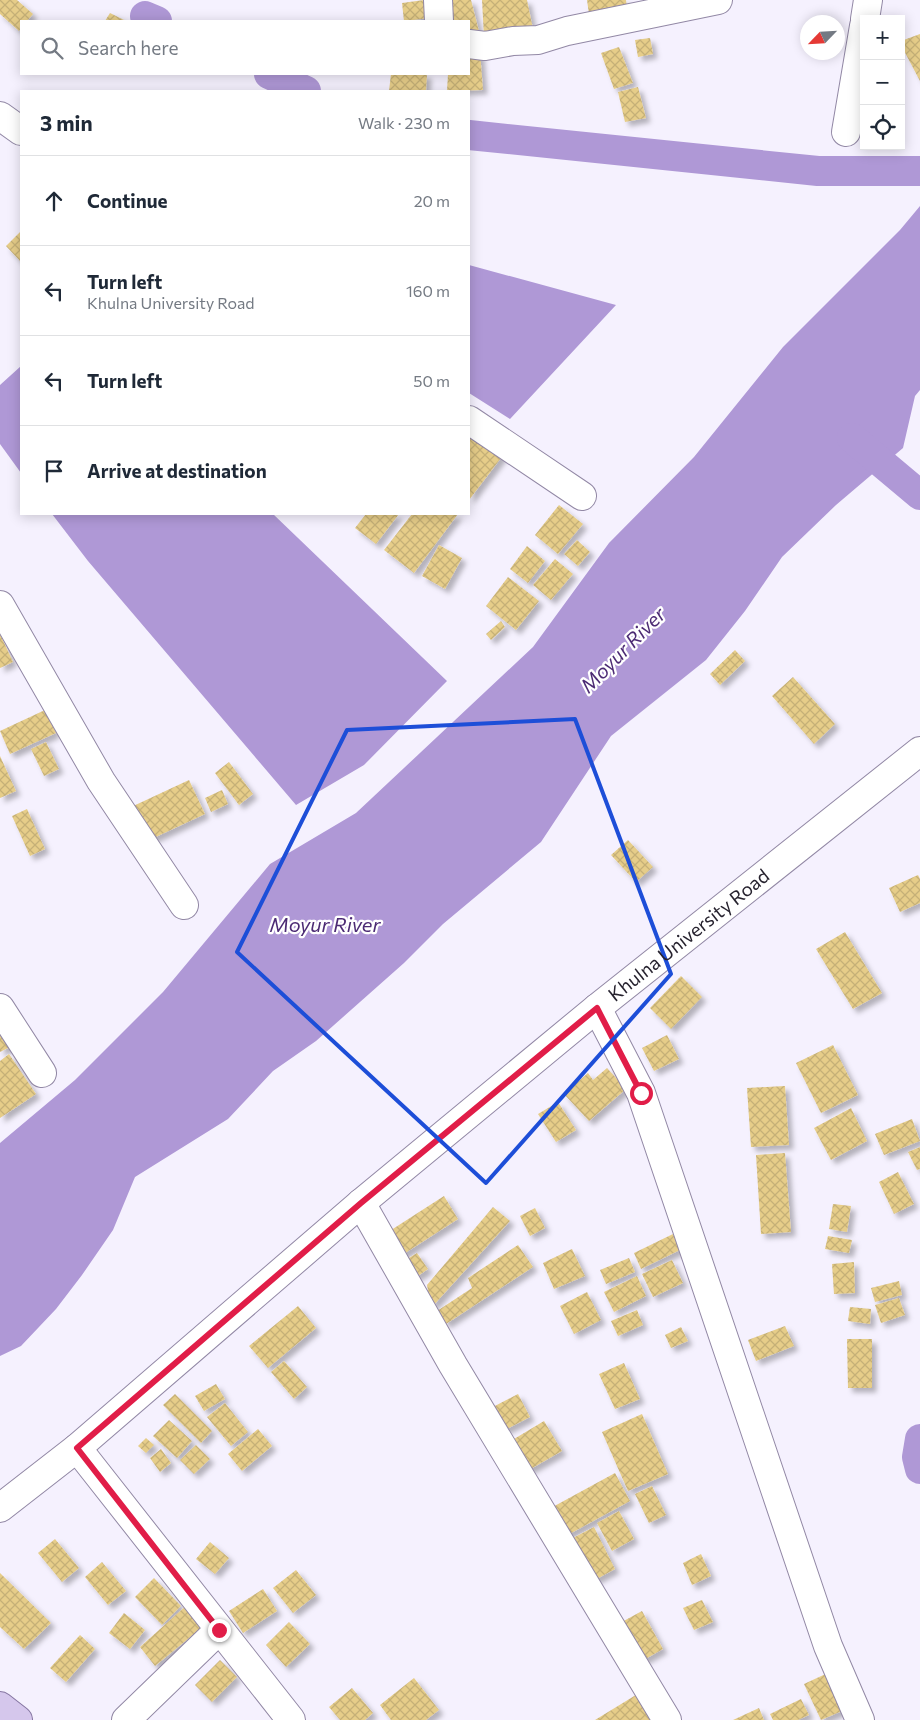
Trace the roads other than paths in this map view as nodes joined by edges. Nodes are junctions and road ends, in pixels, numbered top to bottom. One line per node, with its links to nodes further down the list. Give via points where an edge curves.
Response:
1 (438, 0): 5 (street)
2 (718, 0): 6 (street, via 538,40 485,46)
3 (868, 0): 4 (street)
4 (866, 15)
5 (439, 20)
6 (470, 44)
7 (860, 50): 10 (street)
8 (0, 116): 9 (street)
9 (20, 129)
10 (846, 132)
11 (470, 421): 12 (street)
12 (582, 496)
13 (0, 605): 15 (street, via 101,781)
14 (920, 751): 17 (street, Khulna University Road)
15 (184, 905)
16 (0, 1008): 18 (street)
17 (597, 1008): 19 (street, Khulna University Road); 28 (street, via 641,1093 828,1646)
18 (42, 1073)
19 (361, 1203): 20 (street, Khulna University Road); 27 (street, via 453,1365)
20 (77, 1448): 21 (street, Khulna University Road); 22 (street)
21 (0, 1508)
22 (219, 1630): 25 (street); 26 (street)
23 (0, 1706): 24 (main road)
24 (18, 1720)
25 (126, 1720)
26 (290, 1720)
27 (668, 1720)
28 (860, 1720)

